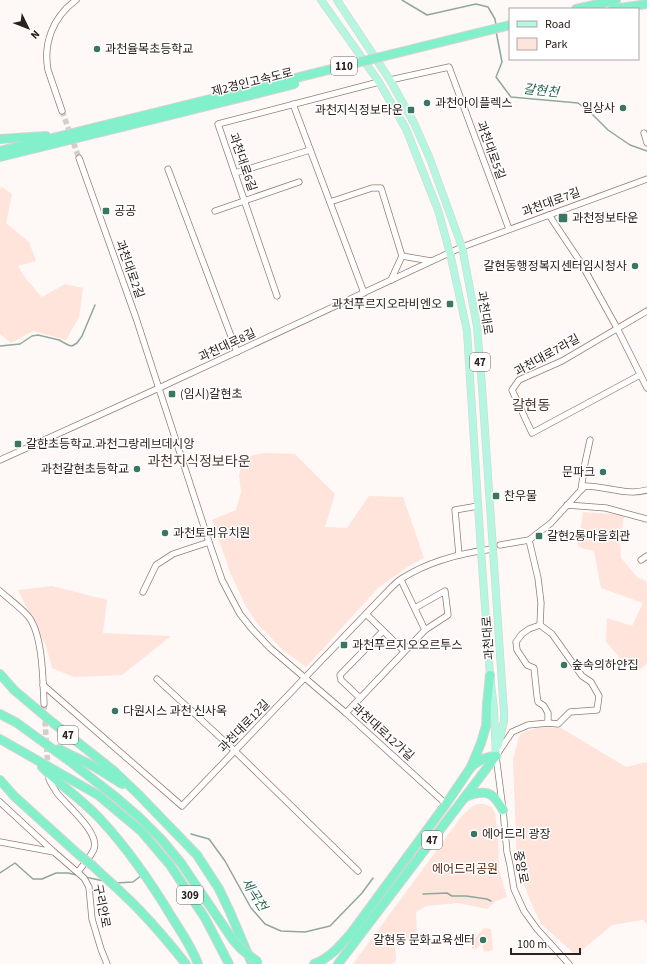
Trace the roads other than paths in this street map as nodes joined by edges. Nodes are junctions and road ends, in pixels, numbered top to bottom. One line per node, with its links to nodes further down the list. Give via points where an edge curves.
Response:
1 (76, 0): 14 (street, via 57,20 50,34 47,49 48,70)
2 (321, 0): 11 (main road, 과천대로)
3 (337, 0): 10 (main road, 과천대로 / 47)
4 (616, 0): 6 (highway)
5 (647, 4): 7 (highway)
6 (580, 8)
7 (620, 8)
8 (509, 25): 13 (highway, 제2경인고속도로 / 110, bridge)
9 (509, 31): 13 (highway, 제2경인고속도로 / 110, bridge)
10 (390, 80): 31 (street, 과천대로5길, via 449,67); 32 (main road, 과천대로 / 47, via 422,139)
11 (379, 82): 12 (street, 과천대로6길); 33 (main road, 과천대로, via 406,129 438,210)
12 (293, 104): 19 (street); 24 (street, 과천대로6길, via 218,124)
13 (178, 110): 16 (highway, 제2경인고속도로 / 110); 21 (highway, 제2경인고속도로 / 110)
14 (62, 111)
15 (644, 133): 18 (street)
16 (68, 134): 17 (highway); 20 (highway, 제2경인고속도로 / 110)
17 (0, 139)
18 (647, 143)
19 (310, 150): 24 (street); 28 (street)
20 (0, 151)
21 (0, 158)
22 (79, 158): 43 (street, 과천대로2길)
23 (168, 169): 41 (street)
24 (235, 173): 27 (street, 과천대로6길)
25 (647, 179): 30 (street, 과천대로7길)
26 (299, 182): 27 (street)
27 (244, 201): 29 (street); 38 (street, 과천대로6길)
28 (330, 202): 34 (street, via 372,188 381,188); 37 (street)
29 (215, 211)
30 (549, 215): 31 (street, 과천대로7길); 40 (street, via 581,263)
31 (509, 230): 32 (street, 과천대로7길)
32 (462, 247): 33 (street, 과천대로8길); 55 (main road, 과천대로 / 47, via 477,326)
33 (450, 253): 35 (street, 과천대로8길); 50 (main road, 과천대로, via 467,331)
34 (402, 256): 35 (street); 36 (street)
35 (432, 261): 36 (street, 과천대로8길)
36 (391, 280): 37 (street, 과천대로8길)
37 (364, 293): 41 (street, 과천대로8길)
38 (277, 296)
39 (647, 311): 40 (street)
40 (617, 328): 42 (street); 42 (street, 과천대로7라길, via 562,361 518,380 512,390 532,433)
41 (237, 352): 43 (street, 과천대로8길)
42 (640, 375): 44 (street)
43 (159, 388): 46 (street, 과천대로8길); 53 (street, 과천대로2길)
44 (647, 388)
45 (590, 440): 47 (street)
46 (0, 460)
47 (581, 490): 48 (street, via 585,486 632,492); 49 (street)
48 (647, 490)
49 (567, 505): 51 (street, via 606,508); 52 (street, via 551,523)
50 (478, 506): 56 (main road, 과천대로); 57 (street, via 455,510)
51 (647, 520)
52 (529, 540): 54 (street); 65 (street, via 538,578)
53 (209, 542): 62 (street, via 173,554 156,565); 71 (street, 과천대로12가길, via 222,580 240,614 270,648)
54 (500, 545)
55 (493, 550): 56 (street, 과천대로12길); 78 (main road, 과천대로 / 47)
56 (481, 551): 57 (street, 과천대로12길); 70 (main road, 과천대로)
57 (460, 555): 60 (street, 과천대로12길, via 422,568)
58 (647, 556): 59 (street)
59 (641, 560)
60 (401, 580): 63 (street); 64 (street, 과천대로12길)
61 (0, 591): 73 (street, via 28,617 35,631)
62 (143, 592)
63 (415, 608): 66 (street); 66 (street, via 445,591 448,615)
64 (366, 614): 67 (street); 71 (street, 과천대로12길)
65 (540, 625): 80 (street, via 529,629 516,642 517,650 527,665 534,668 538,702 548,713); 80 (street, via 552,634 582,676 591,682 598,696 597,710 570,712 558,724)
66 (425, 630): 68 (street)
67 (383, 631): 68 (street); 74 (street, via 340,675 341,680)
68 (404, 651): 74 (street)
69 (0, 674): 89 (highway, 47, via 36,710 114,771)
70 (490, 675): 76 (main road, 과천대로); 86 (highway, via 486,726)
71 (305, 677): 77 (street, 과천대로12가길); 83 (street, 과천대로12길)
72 (157, 679): 83 (street)
73 (43, 685): 75 (street); 83 (street, 과천대로12길, via 182,806)
74 (360, 698): 77 (street)
75 (44, 704)
76 (494, 710): 78 (main road, via 499,715); 84 (main road, 과천대로)
77 (346, 713): 92 (street, 과천대로12가길)
78 (504, 713): 84 (main road, 과천대로 / 47)
79 (0, 714): 82 (highway)
80 (548, 723): 84 (street, via 528,725 512,732)
81 (0, 739): 85 (highway)
82 (40, 740): 89 (highway, via 95,767); 100 (highway, bridge, via 117,798 162,840 181,863 233,940)
83 (235, 751): 98 (street)
84 (496, 756): 86 (highway, via 488,756); 90 (highway, 47); 93 (street, 중앙로)
85 (36, 761): 103 (highway, via 101,819 125,847 152,885 191,948); 104 (highway, 309, via 98,795 141,830 170,865 205,918)
86 (470, 767): 92 (highway)
87 (49, 779): 99 (street, via 57,793 93,835 94,849)
88 (1, 781): 102 (highway, bridge, via 14,796 123,894 169,942)
89 (138, 794): 100 (highway, 47, via 197,855 219,889)
90 (463, 800): 93 (highway, via 470,794 491,794); 106 (highway, 47)
91 (0, 802): 94 (street, 구리안로)
92 (446, 804): 105 (highway, via 352,932 326,959)
93 (503, 810): 107 (street, 중앙로, via 514,889 524,911 537,929)
94 (41, 841): 96 (street); 97 (street, 구리안로)
95 (0, 842): 96 (street)
96 (36, 849): 97 (street)
97 (54, 852): 99 (street, 구리안로)
98 (358, 871)
99 (78, 872): 101 (street, 구리안로, via 89,887 92,919)
100 (258, 963)
101 (108, 964)
102 (186, 964)
103 (198, 964)
104 (229, 964)
105 (314, 964)
106 (338, 964)
107 (569, 964)

